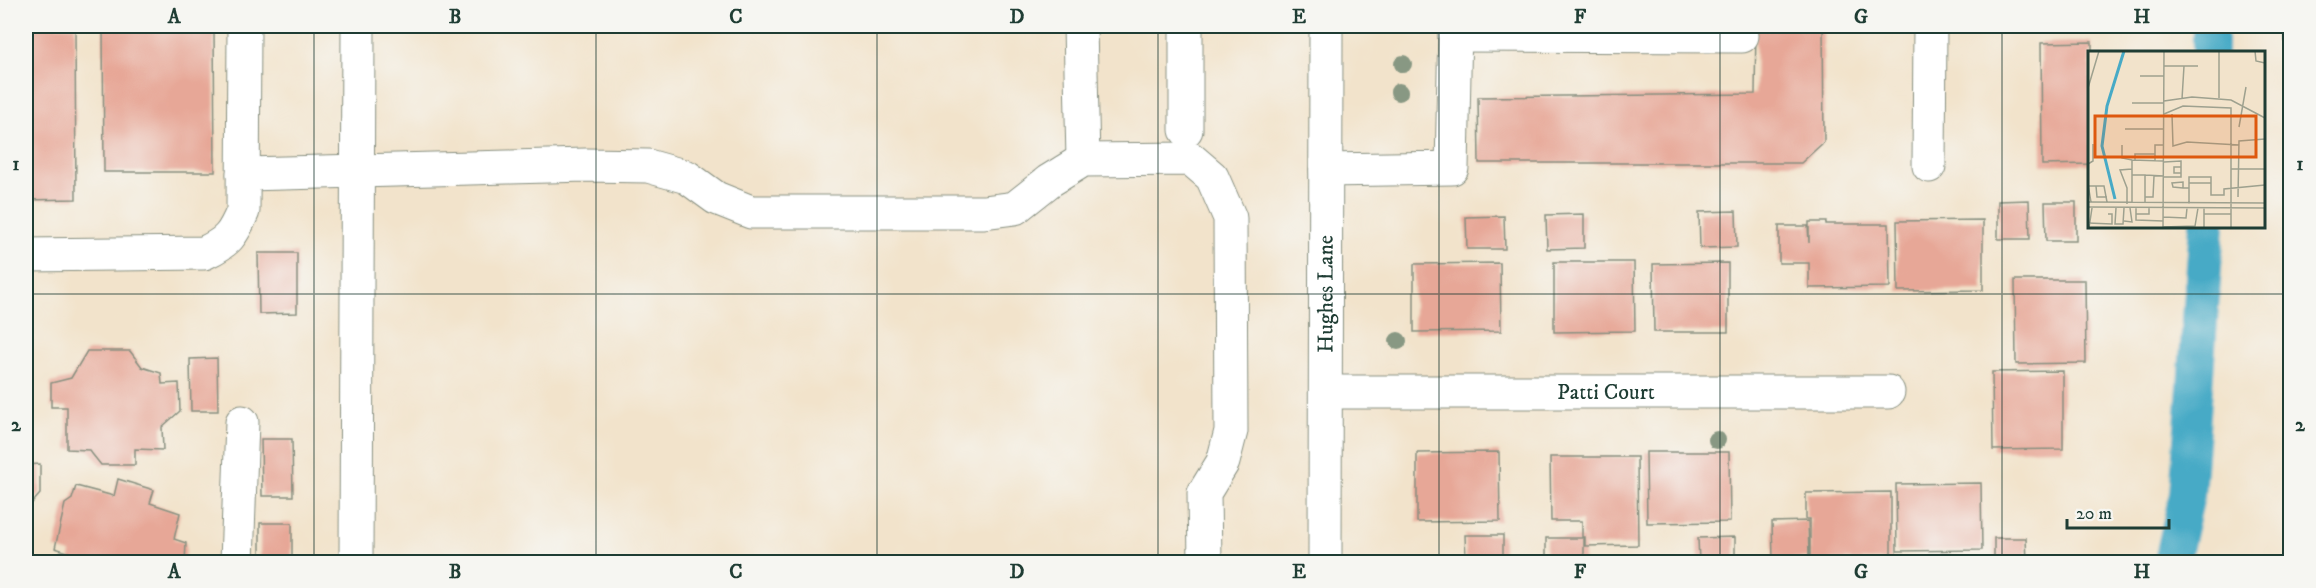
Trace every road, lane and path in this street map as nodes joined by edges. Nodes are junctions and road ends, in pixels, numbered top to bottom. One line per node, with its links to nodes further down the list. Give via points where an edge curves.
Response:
1 (244, 26): 14 (street)
2 (358, 26): 13 (street)
3 (1080, 26): 10 (street)
4 (1186, 26): 9 (street)
5 (1326, 26): 12 (street, Hughes Lane)
6 (1742, 26): 8 (street, via 1742,36)
7 (1930, 26): 11 (street)
8 (1455, 30): 12 (street, via 1452,168)
9 (1186, 130)
10 (1083, 160): 13 (street, via 1015,208 984,212 751,212 716,198 687,177 648,166); 21 (street, via 1191,159 1212,177 1230,218 1231,431 1223,462 1204,494)
11 (1929, 166)
12 (1326, 170): 16 (street, Hughes Lane)
13 (358, 172): 14 (street); 20 (street)
14 (243, 174): 15 (street, via 243,211 234,232 222,245 204,253)
15 (26, 255)
16 (1326, 392): 17 (street, Patti Court); 22 (street, Hughes Lane)
17 (1888, 392)
18 (242, 422): 19 (street)
19 (237, 562)
20 (357, 562)
21 (1205, 562)
22 (1325, 562)

